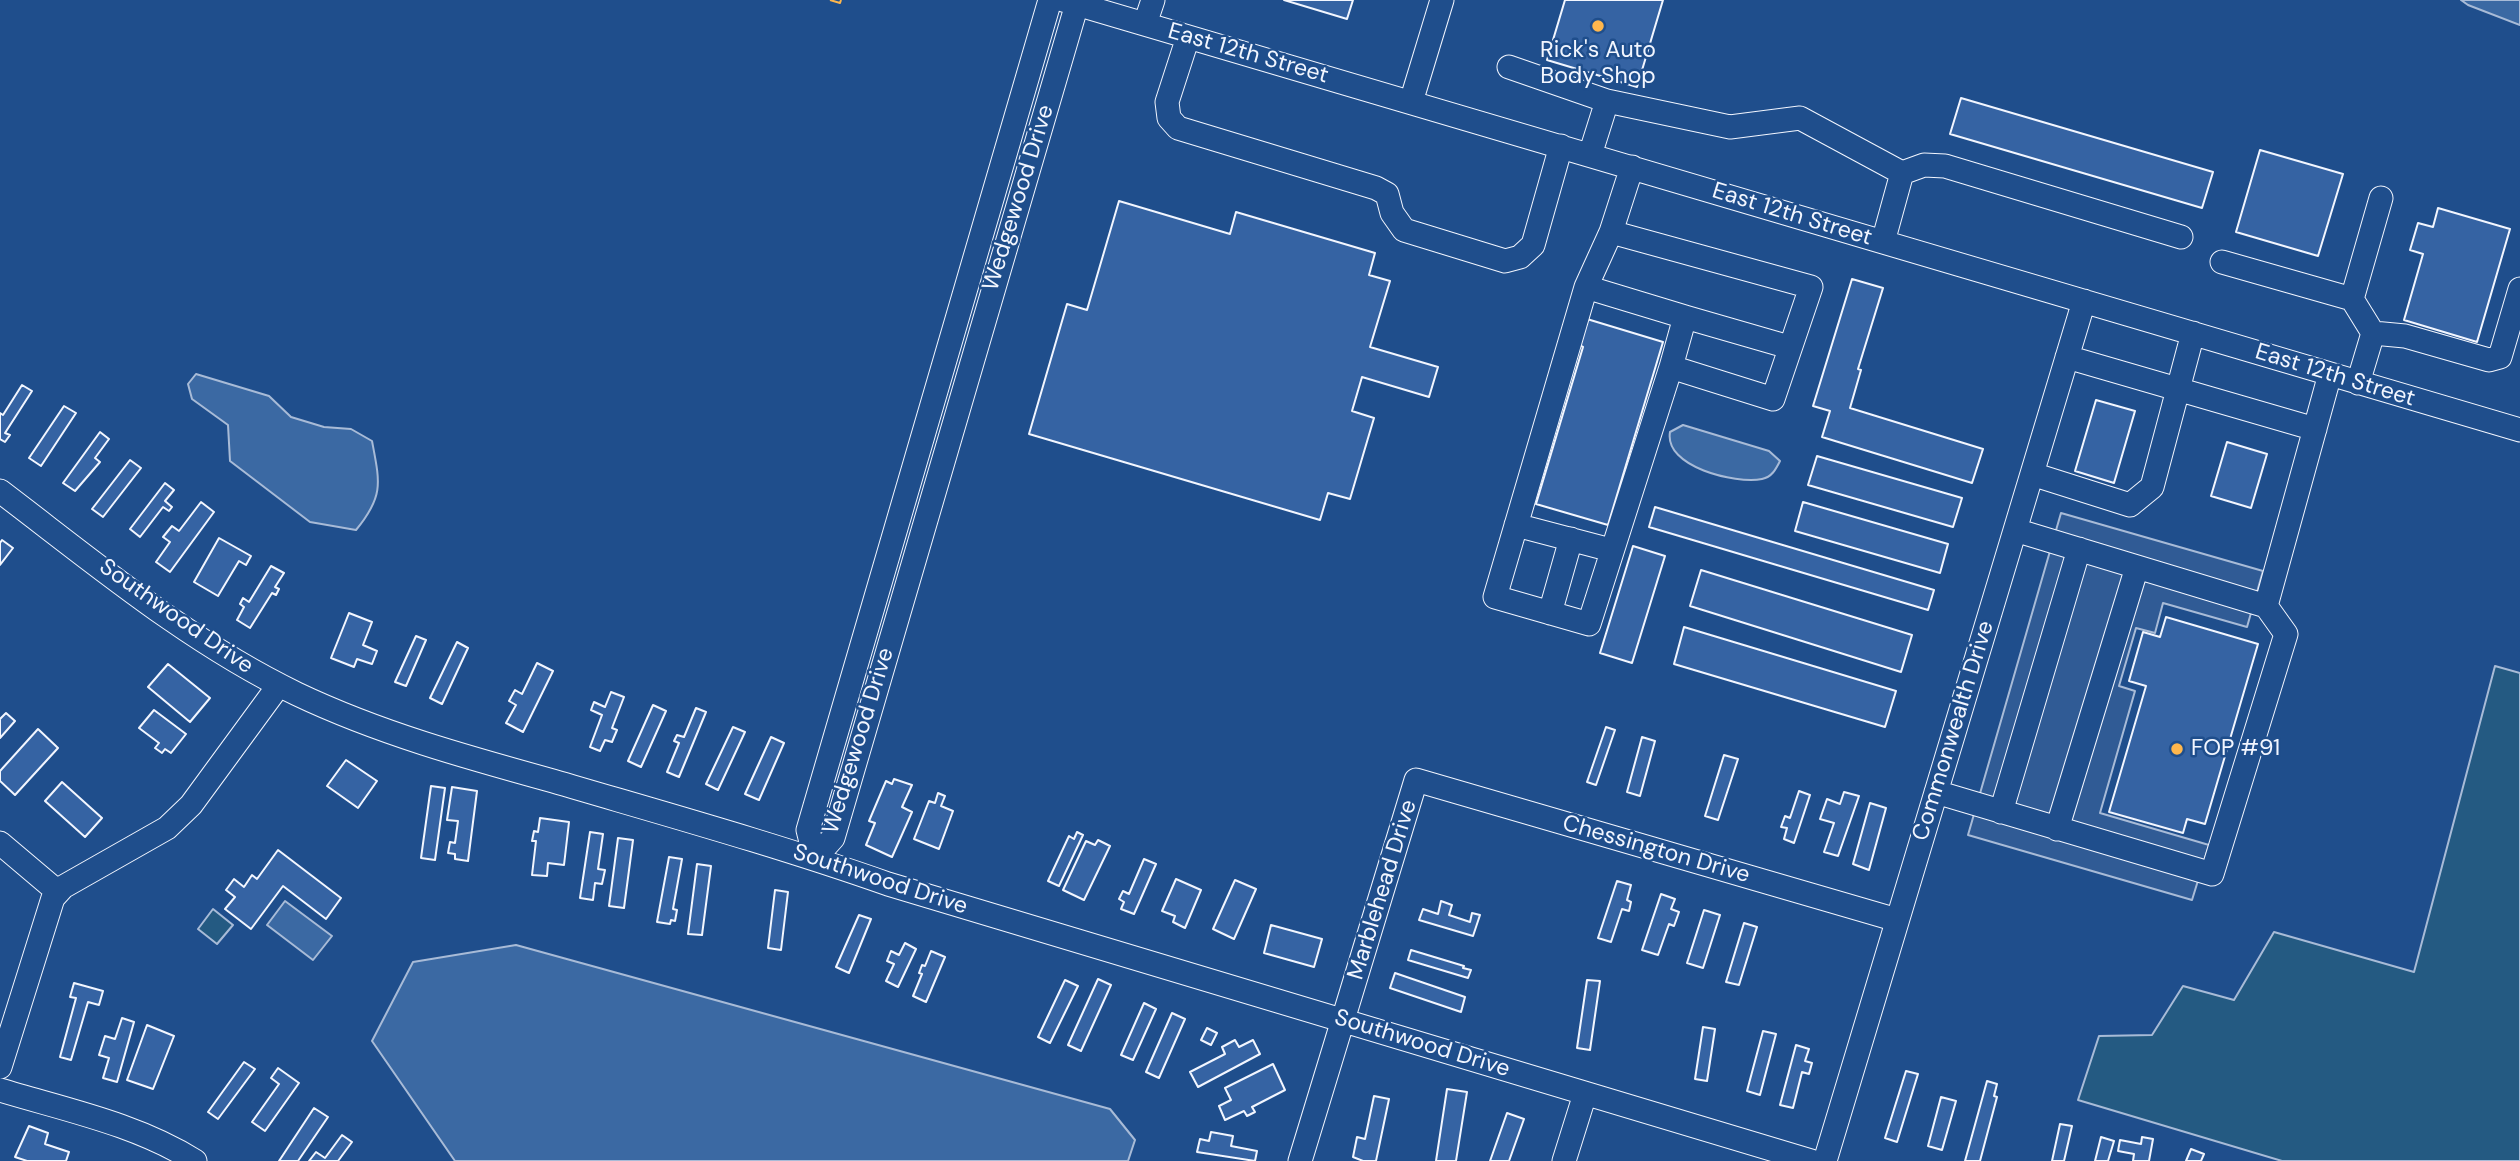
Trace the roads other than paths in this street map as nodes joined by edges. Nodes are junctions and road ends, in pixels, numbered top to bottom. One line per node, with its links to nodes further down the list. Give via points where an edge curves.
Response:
1 (1050, 0): 50 (street, Wedgewood Drive, via 808,830)
2 (1153, 0): 5 (street)
3 (1442, 0): 8 (street)
4 (1070, 2): 5 (street, East 12th Street); 50 (street, Wedgewood Drive, via 833,838)
5 (1145, 24): 6 (street, East 12th Street)
6 (1188, 37): 8 (street, East 12th Street); 10 (street, via 1166,110 1178,128 1376,188 1387,194 1392,213 1404,230 1504,261 1520,257 1533,245)
7 (1509, 67): 9 (street)
8 (1411, 102): 10 (street, East 12th Street)
9 (1607, 102): 11 (street); 13 (street, via 1730,127 1800,118)
10 (1561, 146): 11 (street, East 12th Street)
11 (1590, 155): 12 (street, East 12th Street)
12 (1632, 167): 15 (street); 17 (street, East 12th Street)
13 (1902, 173): 16 (street, via 1924,164 1945,166); 17 (street)
14 (2381, 198): 21 (street)
15 (1611, 232): 19 (street); 26 (street, via 1811,287)
16 (2181, 237)
17 (1883, 242): 22 (street, East 12th Street)
18 (2222, 261): 21 (street)
19 (1586, 287): 23 (street); 36 (street)
20 (2520, 289): 25 (street, via 2500,357 2488,360 2405,336)
21 (2352, 299): 25 (street)
22 (2084, 301): 24 (street, East 12th Street); 27 (street, Commonwealth Drive)
23 (1685, 317): 26 (street); 28 (street)
24 (2193, 333): 29 (street, East 12th Street); 31 (street)
25 (2373, 333): 30 (street)
26 (1789, 347): 28 (street, via 1773,399)
27 (2067, 356): 31 (street); 34 (street, Commonwealth Drive)
28 (1671, 367): 40 (street)
29 (2330, 374): 30 (street, East 12th Street); 32 (street)
30 (2358, 383): 33 (street, East 12th Street)
31 (2177, 389): 32 (street); 34 (street, via 2152,487 2130,505)
32 (2315, 429): 42 (street)
33 (2520, 430)
34 (2032, 474): 37 (street, Commonwealth Drive)
35 (0, 491): 44 (street, Southwood Drive, via 176,623)
36 (1516, 525): 38 (street); 43 (street, via 1495,597)
37 (2015, 530): 39 (street); 46 (street, Commonwealth Drive)
38 (1571, 540): 40 (street); 43 (street)
39 (2079, 549): 41 (street); 47 (street)
40 (1611, 550): 43 (street, via 1589,624)
41 (2137, 567): 42 (street); 48 (street)
42 (2266, 606): 48 (street, via 2286,634 2212,874)
43 (1550, 613)
44 (279, 685): 50 (street, Southwood Drive, via 393,734); 51 (street, via 191,805 167,828)
45 (1416, 780): 52 (street, Chessington Drive); 53 (street, Marblehead Drive)
46 (1936, 792): 47 (street); 52 (street, Commonwealth Drive)
47 (2001, 811): 48 (street)
48 (2057, 829)
49 (0, 843): 51 (street)
50 (815, 858): 53 (street, Southwood Drive)
51 (58, 892): 54 (street, via 46,913)
52 (1897, 920): 61 (street, Commonwealth Drive)
53 (1343, 1020): 56 (street, Southwood Drive); 58 (street, Marblehead Drive)
54 (0, 1068)
55 (0, 1090): 57 (street, via 130,1129)
56 (1585, 1094): 59 (street); 60 (street, Southwood Drive)
57 (195, 1161)
58 (1300, 1161)
59 (1564, 1161)
60 (1811, 1161)
61 (1825, 1161)

